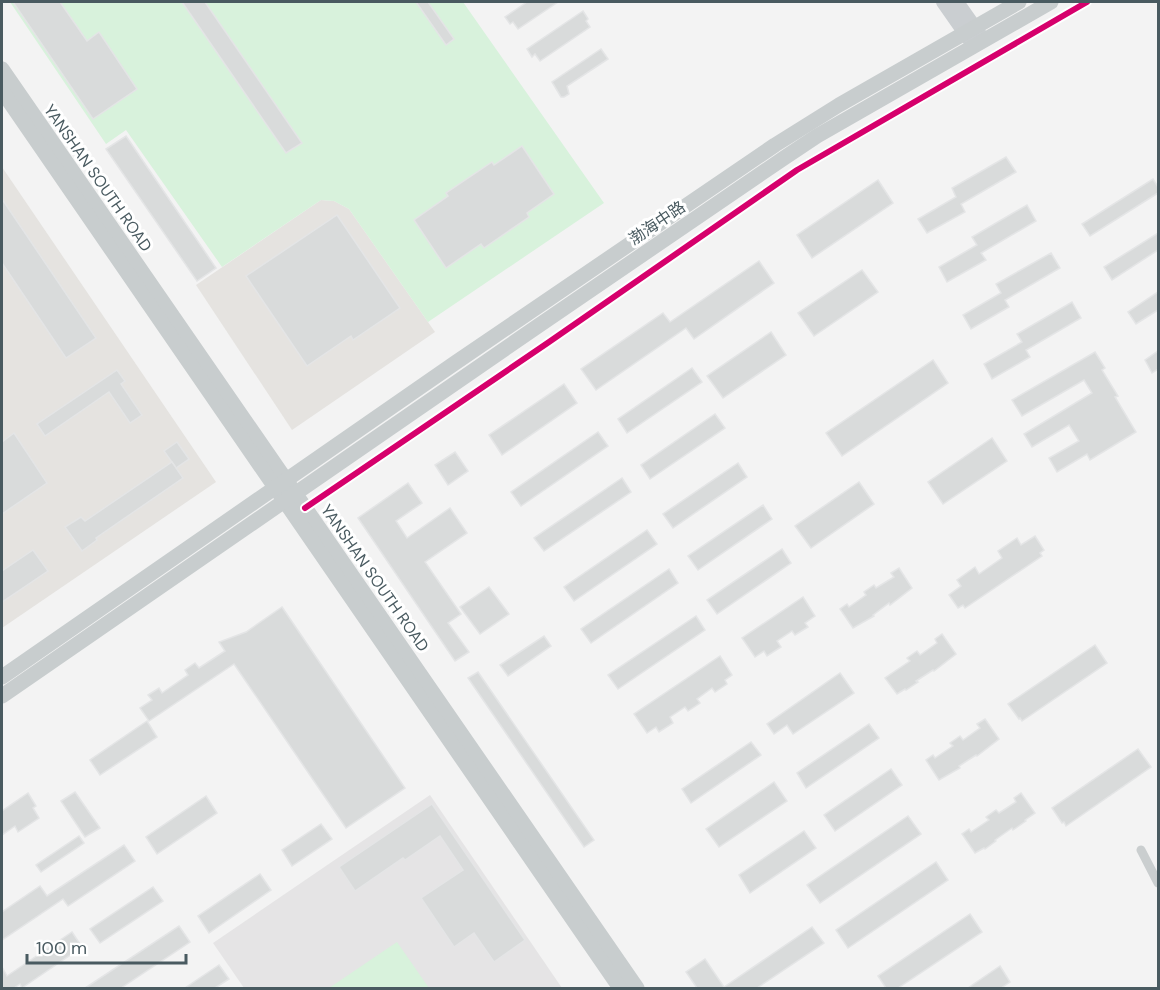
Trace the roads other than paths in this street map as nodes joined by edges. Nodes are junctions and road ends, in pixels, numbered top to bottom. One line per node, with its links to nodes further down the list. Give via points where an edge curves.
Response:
1 (943, 2): 6 (main road)
2 (957, 2): 6 (main road)
3 (1019, 2): 6 (main road, 渤海中路)
4 (1051, 2): 7 (main road, 渤海中路)
5 (1087, 2): 12 (street, via 797,170)
6 (970, 30): 7 (main road); 10 (main road, 渤海中路, via 775,145)
7 (979, 43): 11 (main road, 渤海中路, via 817,136)
8 (2, 69): 10 (main road, YANSHAN SOUTH ROAD)
9 (2, 91): 10 (main road, YANSHAN SOUTH ROAD)
10 (280, 484): 11 (main road, YANSHAN SOUTH ROAD); 13 (main road, 渤海中路)
11 (289, 497): 12 (main road, YANSHAN SOUTH ROAD); 14 (main road, 渤海中路); 17 (main road, YANSHAN SOUTH ROAD)
12 (305, 508): 18 (main road, YANSHAN SOUTH ROAD)
13 (2, 677)
14 (2, 696)
15 (1141, 850): 16 (street)
16 (1158, 883)
17 (620, 988)
18 (637, 988)

